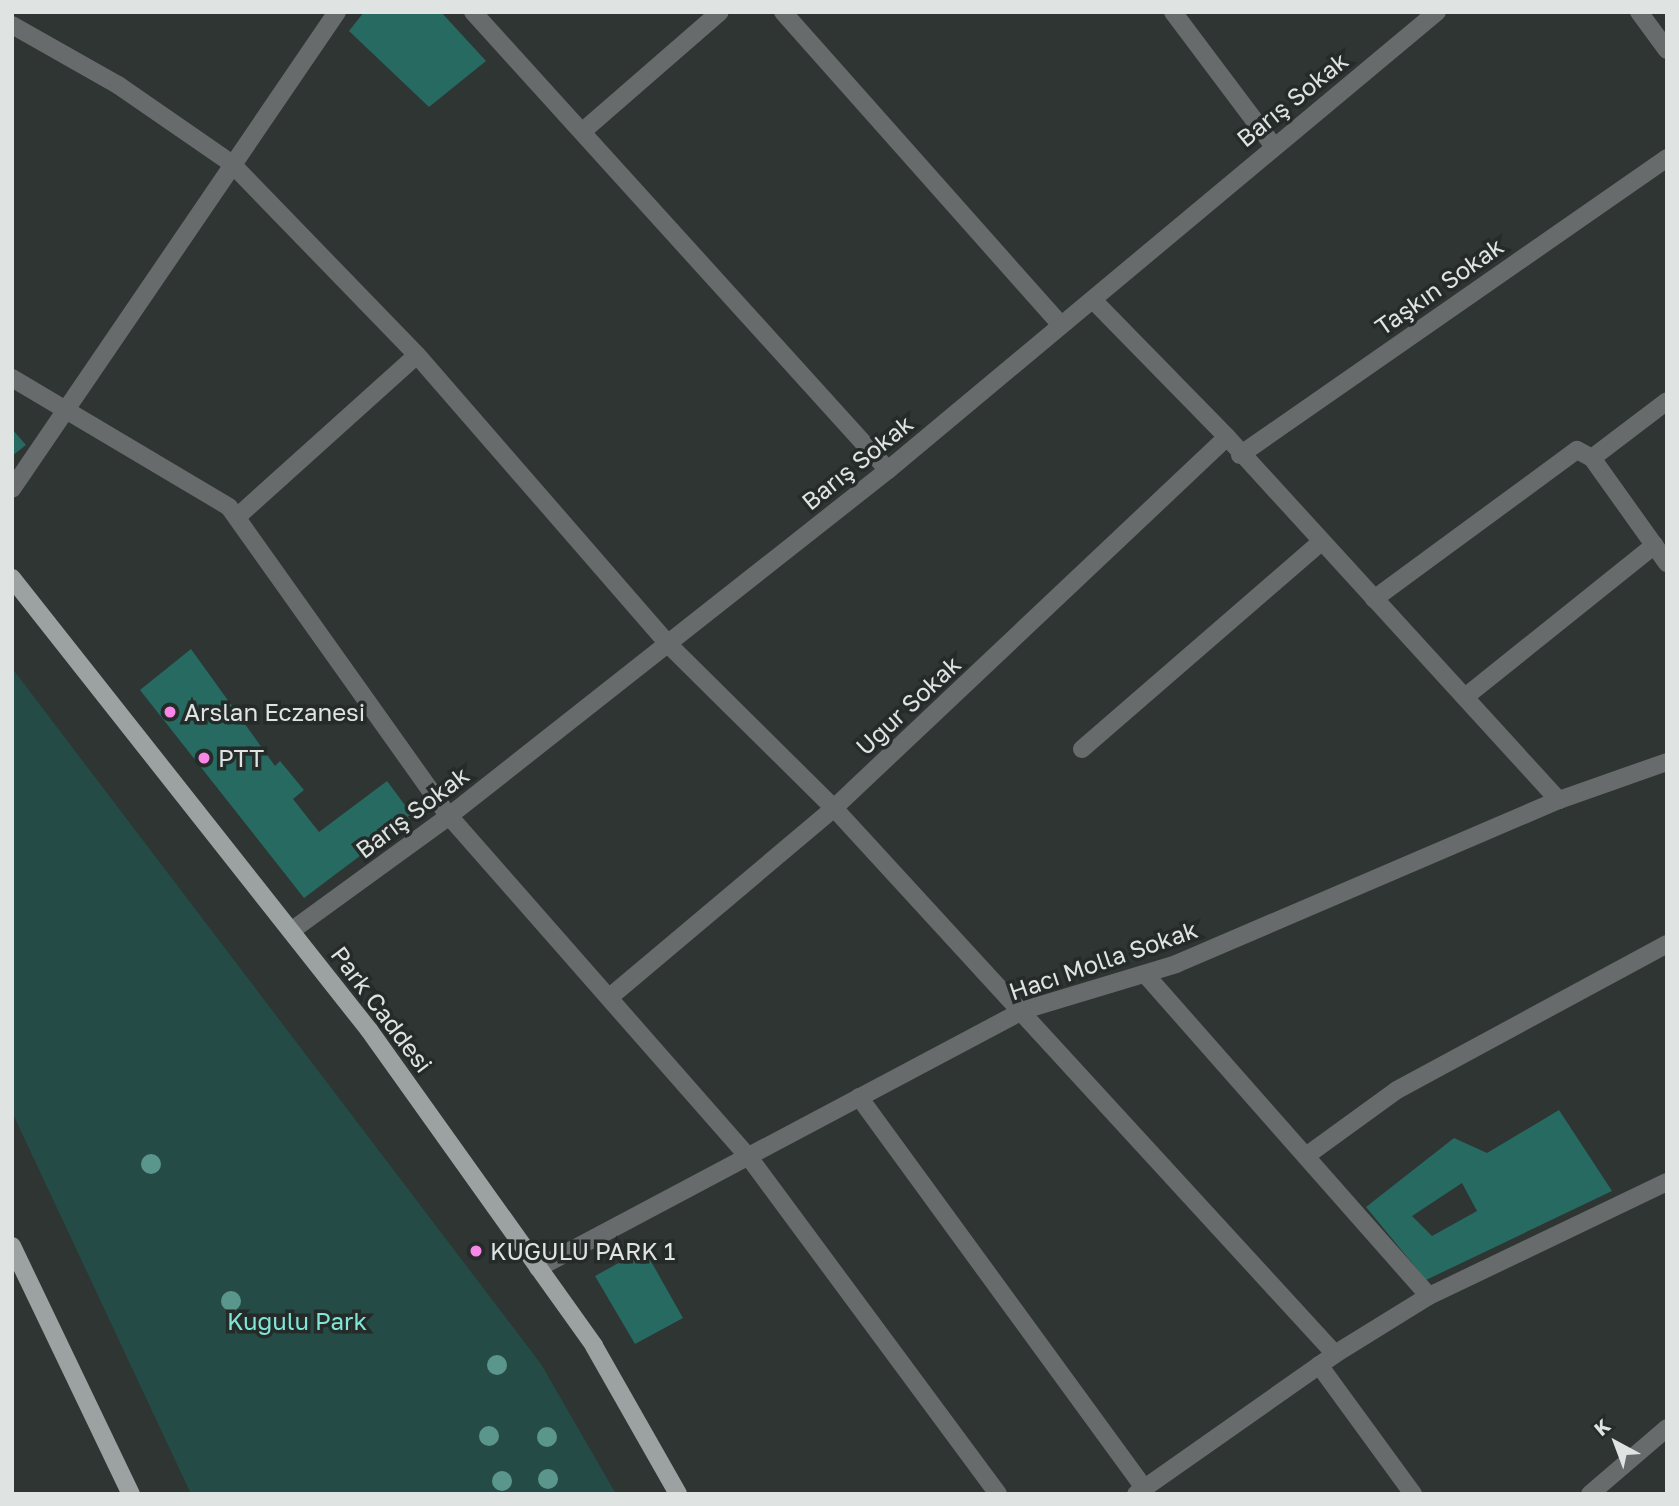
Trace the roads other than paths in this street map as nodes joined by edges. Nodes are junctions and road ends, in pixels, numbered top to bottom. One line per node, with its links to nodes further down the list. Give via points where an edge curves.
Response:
1 (337, 12): 13 (street)
2 (473, 12): 10 (street)
3 (720, 12): 10 (street)
4 (782, 12): 15 (street)
5 (1173, 12): 11 (street)
6 (1437, 12): 11 (street, Barış Sokak)
7 (1639, 12): 9 (street)
8 (12, 25): 13 (street, via 118,85)
9 (1667, 50)
10 (583, 131): 23 (street)
11 (1273, 145): 14 (street, Barış Sokak)
12 (1667, 158): 21 (street, Taşkın Sokak)
13 (231, 163): 16 (street); 19 (street)
14 (1093, 300): 15 (street, Barış Sokak); 20 (street)
15 (1060, 324): 23 (street, Barış Sokak)
16 (416, 355): 25 (street); 31 (street)
17 (12, 378): 19 (street)
18 (1667, 401): 22 (street)
19 (70, 409): 24 (street); 25 (street)
20 (1227, 438): 21 (street); 36 (street, Uğur Sokak)
21 (1240, 455): 26 (street)
22 (1592, 458): 27 (street); 30 (street, via 1577,450)
23 (888, 470): 31 (street, Barış Sokak)
24 (12, 489)
25 (237, 517): 37 (street)
26 (1321, 542): 30 (street); 33 (street)
27 (1655, 545): 28 (street); 32 (street)
28 (1667, 563)
29 (12, 578): 38 (main road, Park Caddesi)
30 (1374, 599): 32 (street)
31 (668, 644): 36 (street); 37 (street, Barış Sokak)
32 (1465, 697): 35 (street)
33 (1082, 749)
34 (1667, 762): 35 (street, Hacı Molla Sokak)
35 (1559, 800): 40 (street, Hacı Molla Sokak)
36 (834, 808): 41 (street, Uğur Sokak); 42 (street)
37 (449, 816): 38 (street, Barış Sokak); 41 (street)
38 (291, 931): 48 (main road, Park Caddesi)
39 (1667, 944): 45 (street, via 1397,1090)
40 (1145, 974): 42 (street, Hacı Molla Sokak); 45 (street)
41 (611, 996): 44 (street)
42 (1024, 1010): 43 (street, Hacı Molla Sokak); 50 (street)
43 (859, 1097): 44 (street, Hacı Molla Sokak); 53 (street)
44 (748, 1156): 48 (street, Hacı Molla Sokak); 57 (street)
45 (1306, 1156): 49 (street)
46 (1667, 1182): 49 (street)
47 (12, 1246): 55 (main road)
48 (538, 1268): 56 (main road, Park Caddesi, via 594,1346)
49 (1429, 1296): 50 (street)
50 (1335, 1353): 51 (street)
51 (1318, 1365): 53 (street); 58 (street)
52 (1667, 1428): 54 (street)
53 (1140, 1491)
54 (1598, 1492)
55 (131, 1494)
56 (678, 1494)
57 (998, 1494)
58 (1413, 1494)

